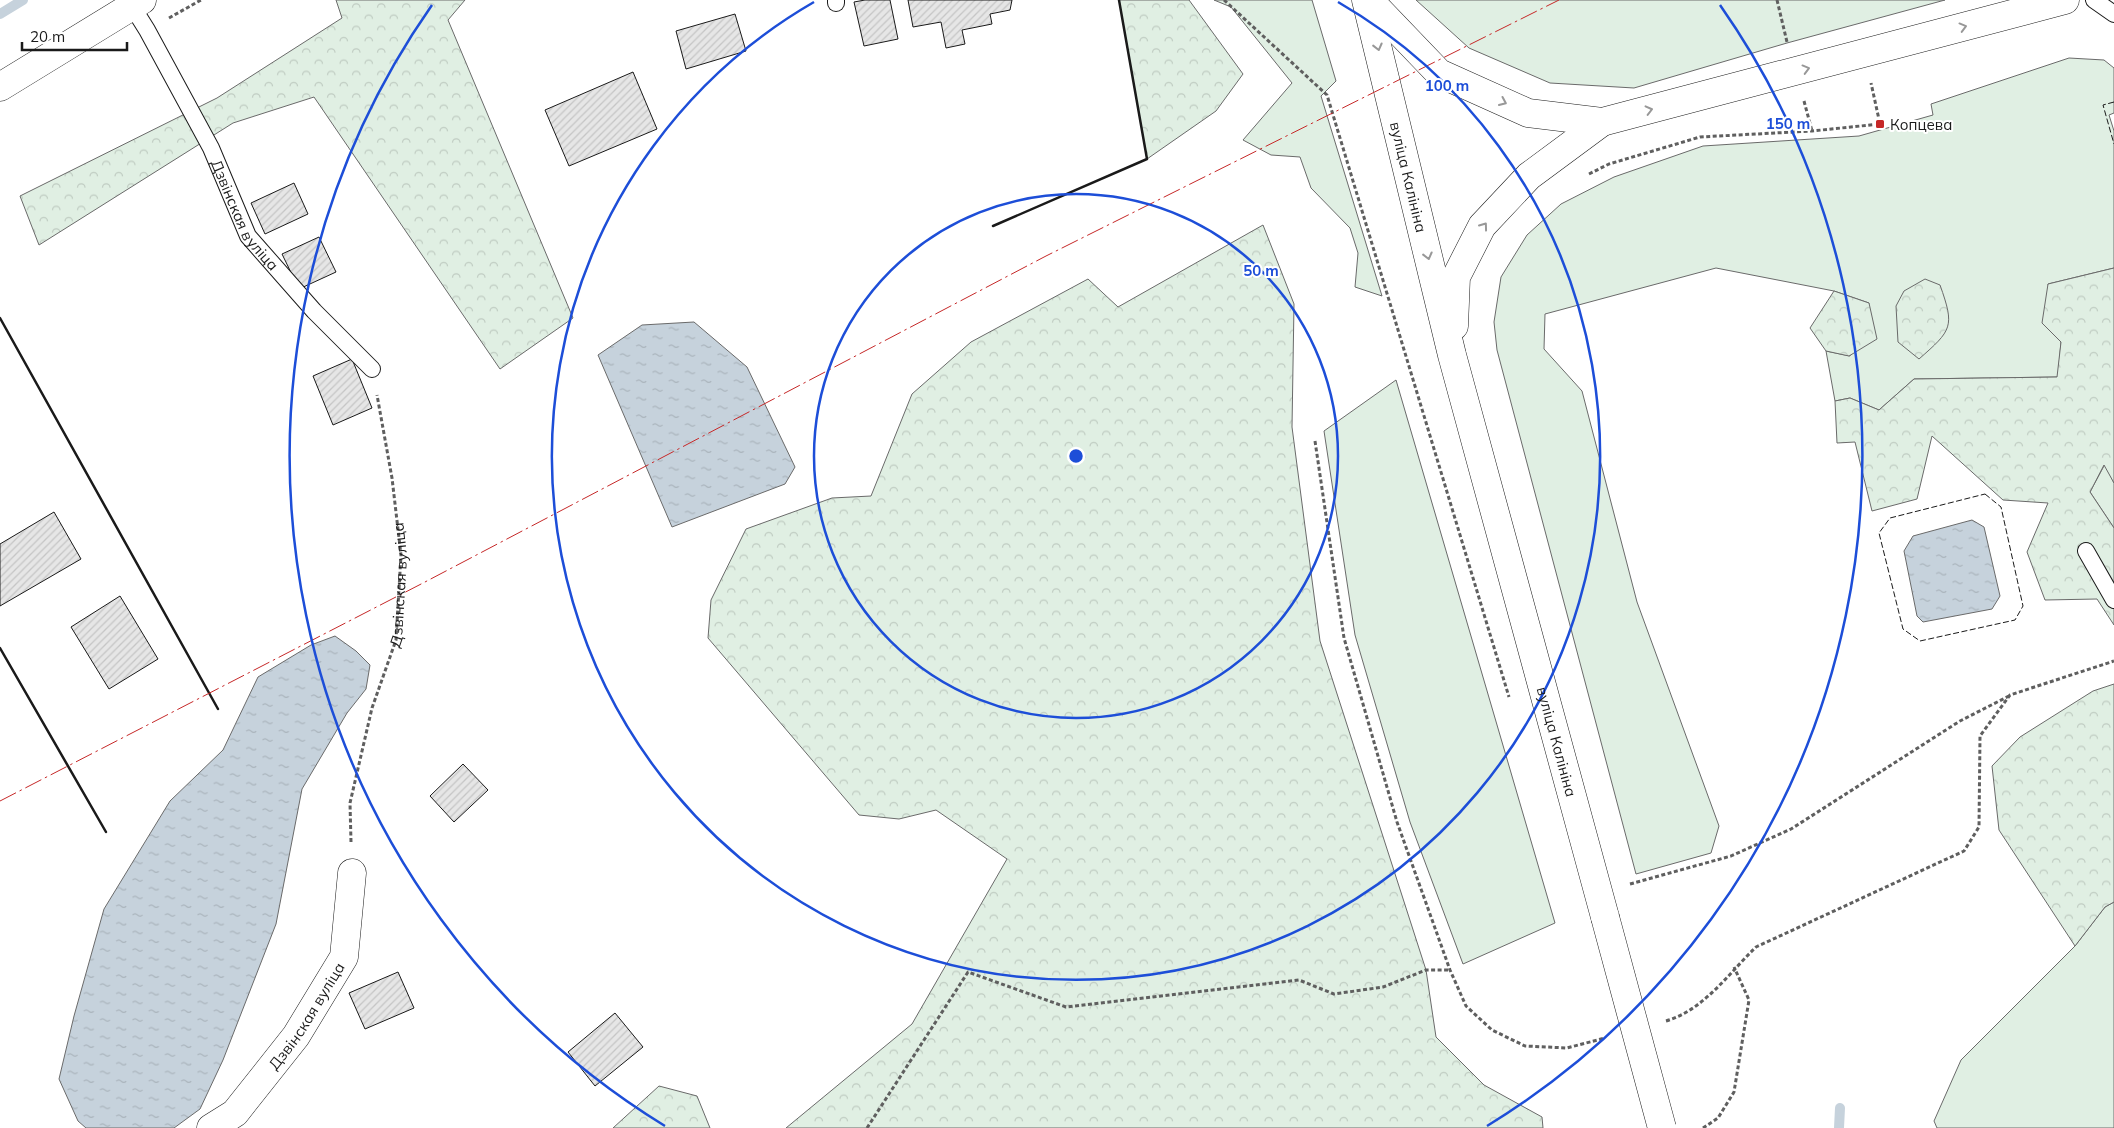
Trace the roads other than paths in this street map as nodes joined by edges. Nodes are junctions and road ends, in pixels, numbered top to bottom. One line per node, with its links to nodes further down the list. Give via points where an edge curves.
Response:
1 (1368, 0): 7 (main road, one-way to 7, via 1439,73 1528,113); 8 (main road, вуліца Калініна, one-way to 8)
2 (2065, 0): 7 (main road, one-way to 2)
3 (2094, 0): 5 (lane)
4 (137, 3): 6 (main road); 9 (lane, Дзвінская вуліца, via 147,30 211,148 248,236 314,312)
5 (2114, 14)
6 (0, 87)
7 (1602, 122): 8 (main road, вуліца Калініна, one-way to 7, via 1456,277 1482,226 1529,176)
8 (1452, 355): 14 (main road, вуліца Калініна, bridge)
9 (372, 369)
10 (2086, 551): 11 (lane)
11 (2114, 600)
12 (352, 873): 13 (main road, Дзвінская вуліца, via 344,958 296,1036 234,1113)
13 (211, 1128)
14 (1662, 1128)

